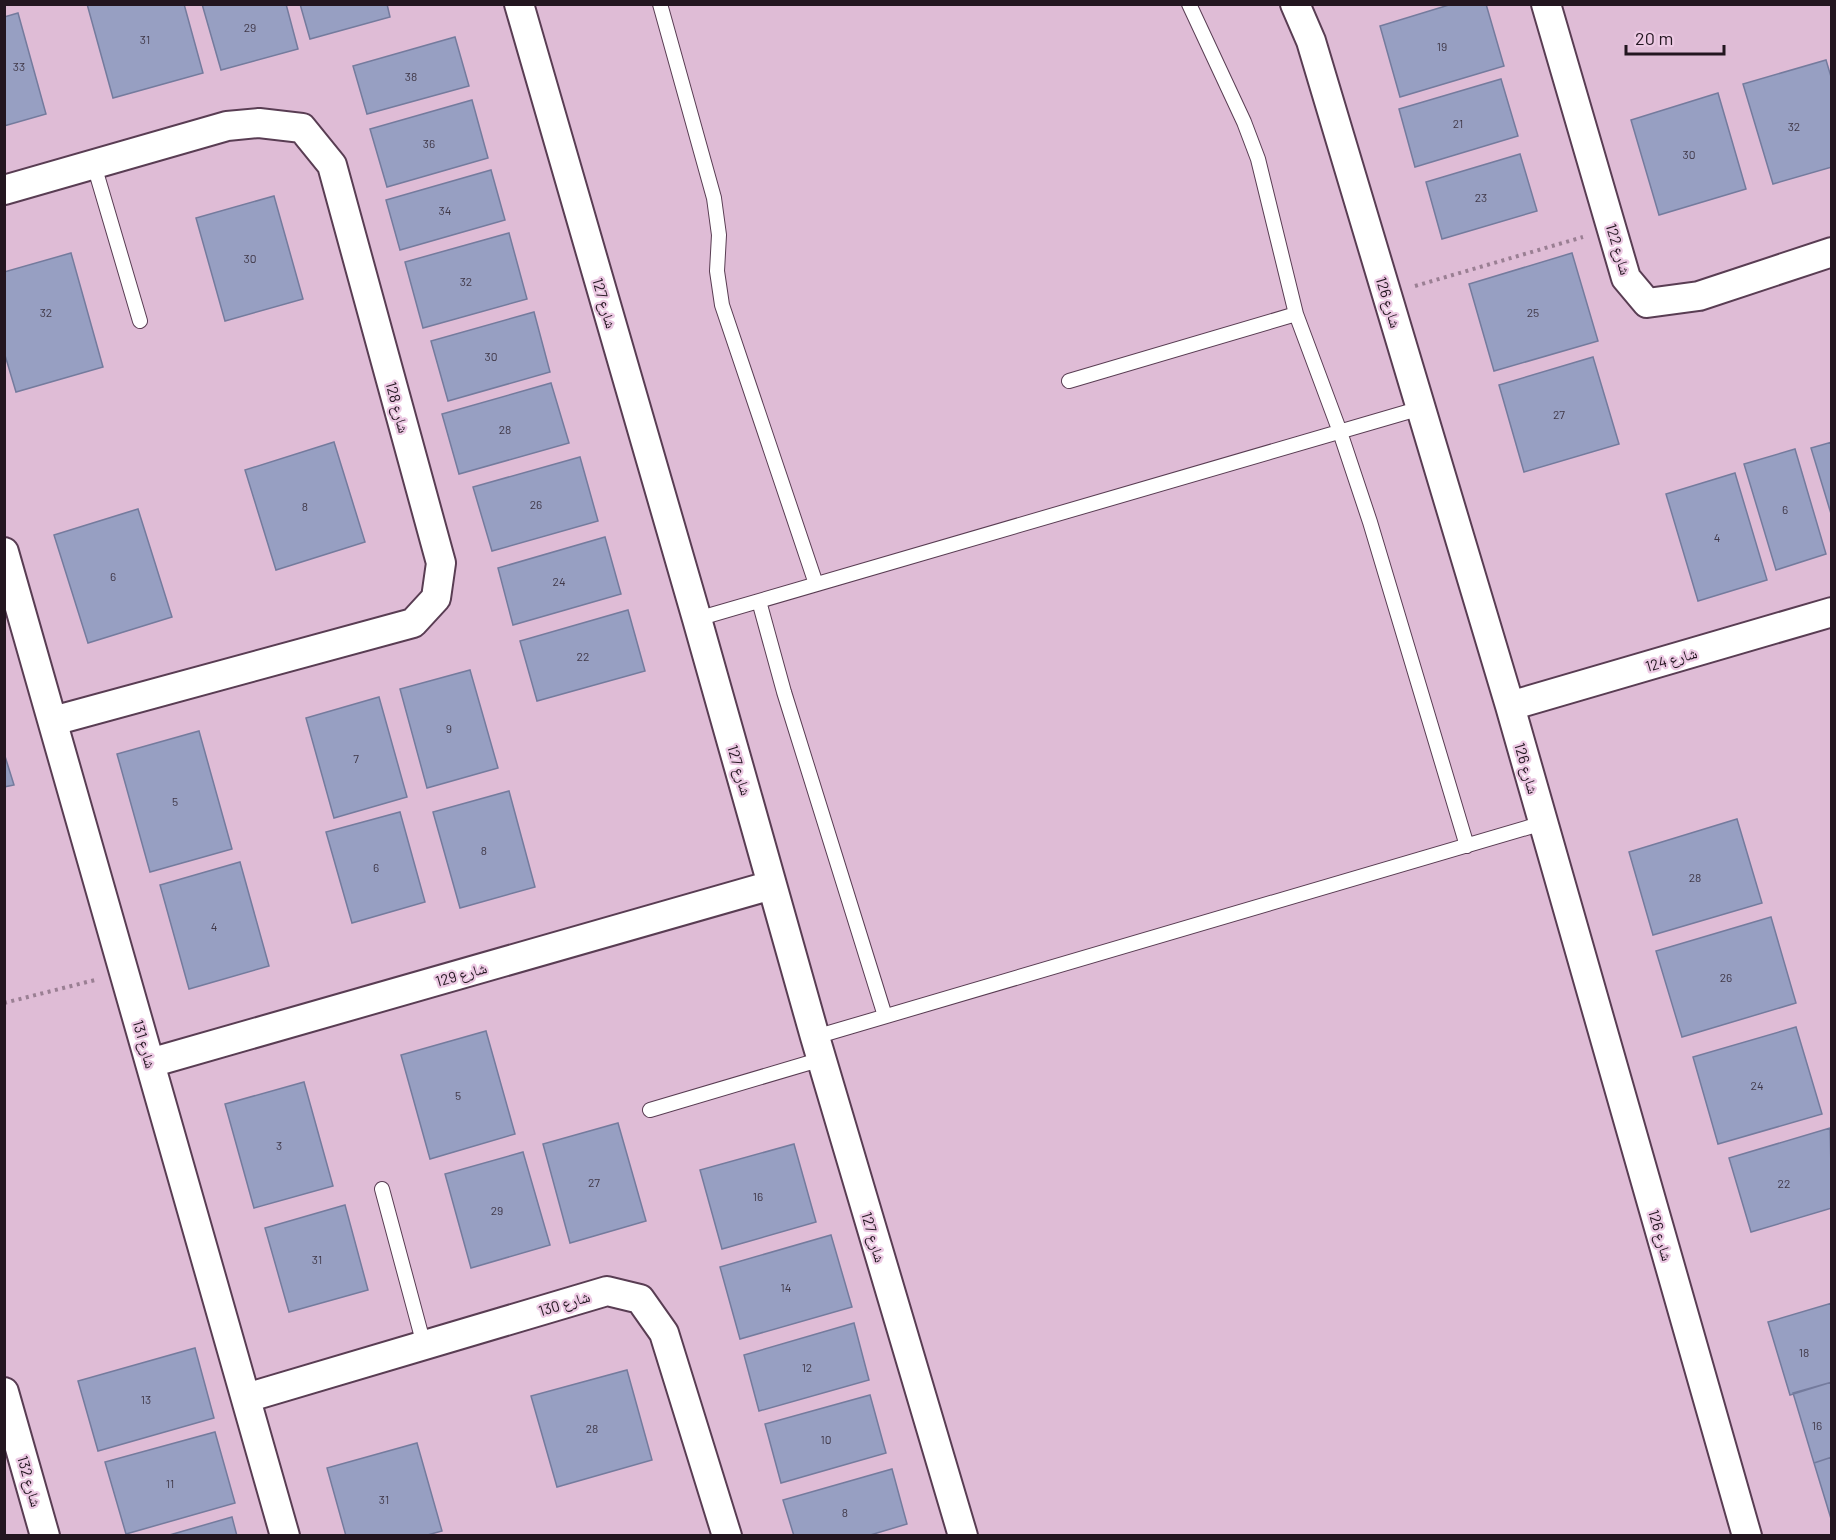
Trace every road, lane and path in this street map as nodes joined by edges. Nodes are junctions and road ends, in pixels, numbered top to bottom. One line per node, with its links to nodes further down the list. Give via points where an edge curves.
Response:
1 (519, 4): 20 (street, شارع 127)
2 (660, 4): 17 (lane, via 714,198 719,235 717,270 723,305)
3 (1189, 4): 11 (lane, via 1258,159)
4 (1295, 4): 10 (street, شارع 126, via 1311,42)
5 (1546, 4): 8 (street, شارع 122)
6 (94, 165): 7 (street, شارع 128); 12 (lane); 22 (street, شارع 128, via 226,126 260,123 302,129 332,165 441,562 436,598 413,623)
7 (4, 190)
8 (1612, 228): 9 (street, شارع 122, via 1626,278 1647,303 1699,296); 10 (path)
9 (1832, 252)
10 (1387, 294): 14 (street, شارع 126)
11 (1296, 314): 13 (lane); 15 (lane)
12 (140, 321)
13 (1069, 381)
14 (1421, 408): 15 (lane); 21 (street, شارع 126)
15 (1340, 432): 17 (lane); 24 (lane)
16 (4, 552): 22 (street, شارع 131)
17 (816, 584): 18 (lane)
18 (759, 600): 20 (lane); 28 (lane)
19 (1832, 612): 21 (street, شارع 124)
20 (697, 619): 25 (street, شارع 127)
21 (1510, 706): 23 (street, شارع 126)
22 (53, 721): 26 (street, شارع 131)
23 (1543, 823): 24 (lane); 41 (street, شارع 126)
24 (1467, 846): 28 (lane)
25 (772, 885): 29 (street, شارع 127); 30 (street, شارع 129)
26 (124, 972): 27 (path); 30 (street, شارع 131)
27 (4, 1003)
28 (885, 1016): 29 (lane)
29 (818, 1048): 31 (lane); 40 (street, شارع 127)
30 (150, 1063): 35 (street, شارع 131)
31 (650, 1110)
32 (382, 1189): 33 (lane)
33 (424, 1345): 35 (street, شارع 130); 39 (street, شارع 130, via 607,1291 640,1299 664,1333)
34 (4, 1392): 36 (street, شارع 132)
35 (246, 1398): 38 (street, شارع 131)
36 (11, 1441): 37 (street, شارع 132)
37 (45, 1536)
38 (285, 1536)
39 (727, 1536)
40 (963, 1536)
41 (1748, 1536)

